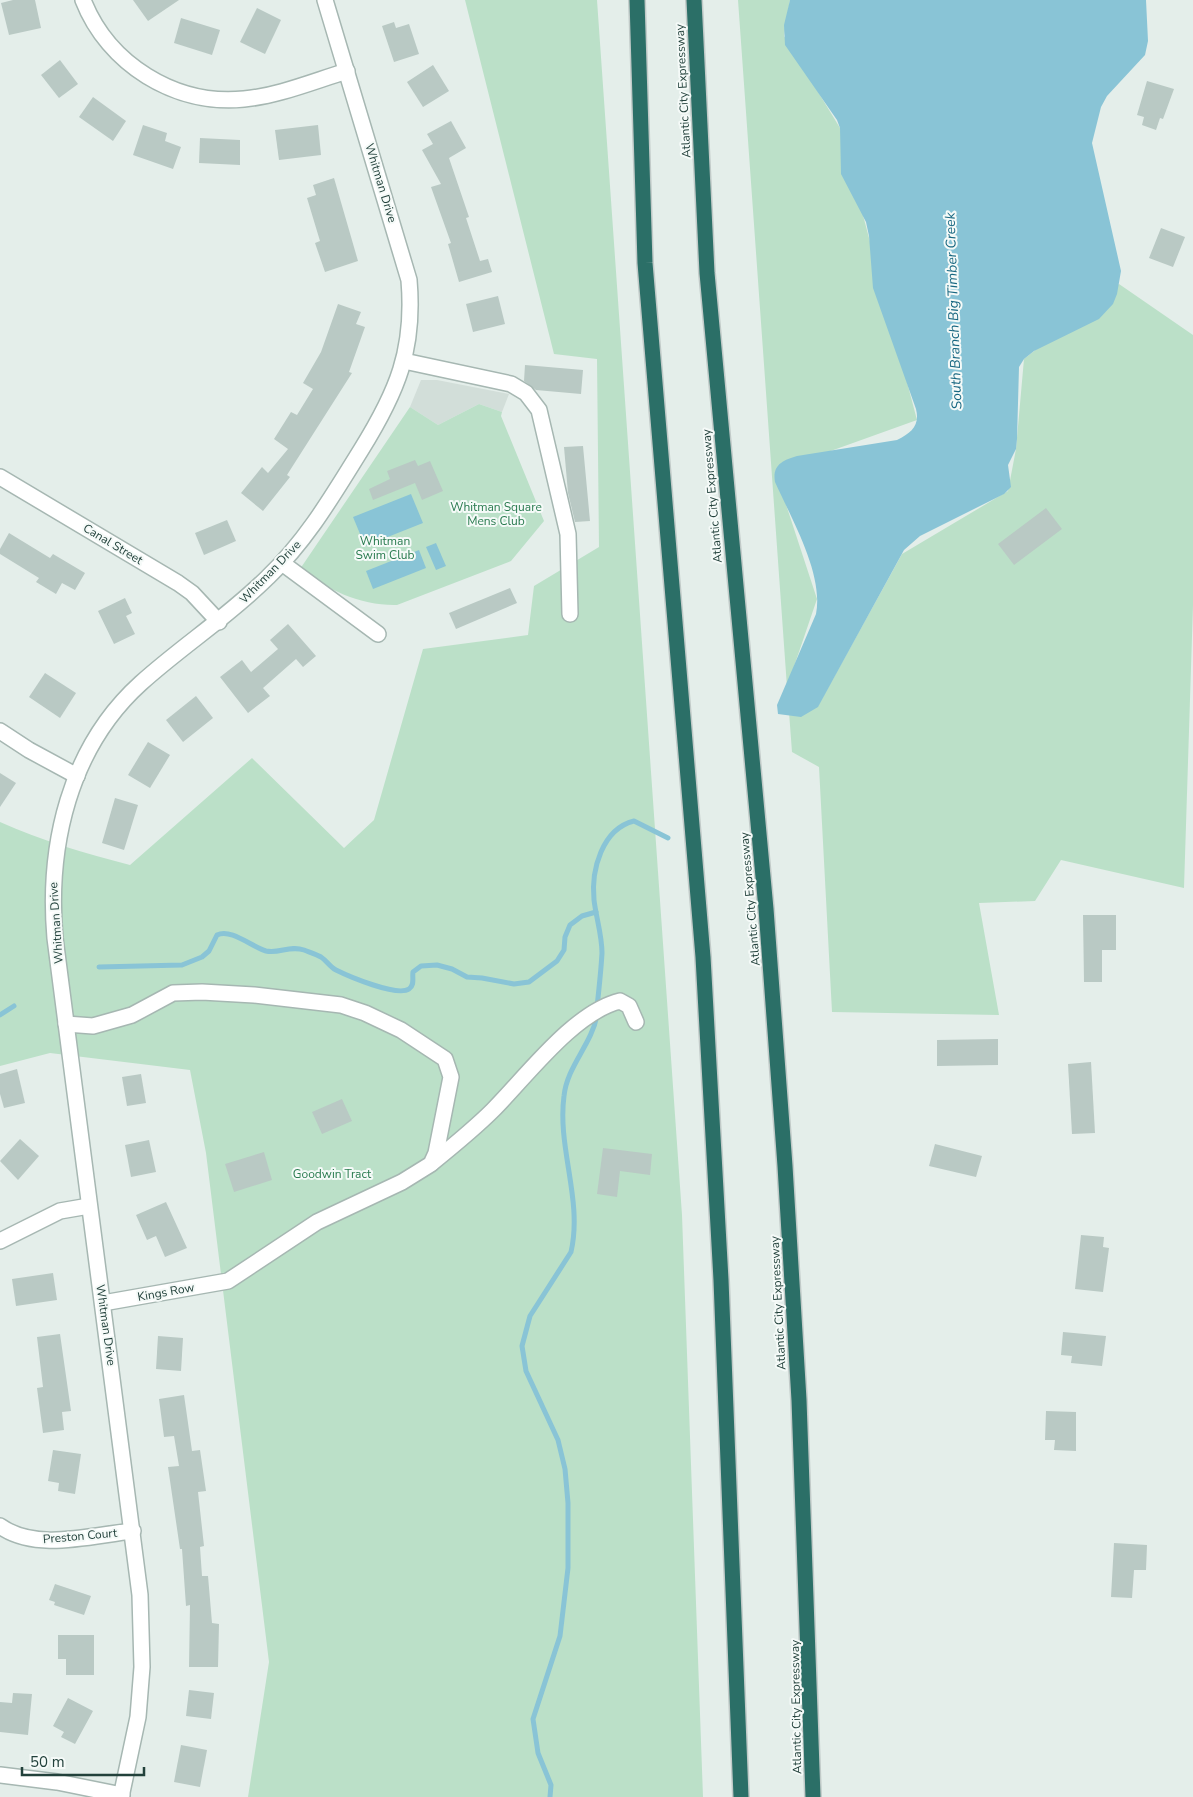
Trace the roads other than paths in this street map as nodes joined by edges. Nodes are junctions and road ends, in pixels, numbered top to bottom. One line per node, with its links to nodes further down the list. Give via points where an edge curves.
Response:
1 (83, 0): 5 (street, via 99,31 117,53 146,76 182,93 208,99 246,99)
2 (325, 0): 5 (street, Whitman Drive)
3 (637, 0): 24 (highway, via 645,263 703,957 722,1290)
4 (694, 0): 25 (highway, Atlantic City Expressway, via 707,273 766,910 785,1166 800,1420)
5 (347, 71): 6 (street, Whitman Drive, via 409,280 410,319)
6 (404, 361): 8 (street, Whitman Drive, via 391,400 381,418 319,517); 9 (street, via 511,384 526,393 539,410 568,534)
7 (0, 477): 10 (street, Canal Street, via 178,583)
8 (282, 563): 10 (street, Whitman Drive); 11 (street)
9 (570, 614)
10 (219, 622): 13 (street, Whitman Drive, via 128,695 98,736)
11 (378, 634)
12 (0, 731): 13 (street)
13 (77, 776): 15 (street, Whitman Drive, via 58,836 54,876 54,919)
14 (636, 1022): 16 (street, via 629,1006 620,1002 611,1003 591,1014 562,1037 491,1112)
15 (66, 1024): 16 (street, via 93,1026 132,1015 174,993 254,995 340,1005 365,1013 401,1030 444,1059 451,1077); 17 (street, Whitman Drive)
16 (431, 1164): 19 (street, Kings Row, via 402,1182 317,1222 228,1281)
17 (89, 1206): 18 (street, via 60,1211); 19 (street, Whitman Drive)
18 (0, 1241)
19 (103, 1303): 21 (street, Whitman Drive)
20 (0, 1526): 21 (street, Preston Court, via 20,1537 46,1541)
21 (133, 1531): 23 (street, Whitman Drive, via 140,1595 142,1666 138,1717)
22 (0, 1775): 23 (street, via 57,1782)
23 (121, 1796)
24 (741, 1797)
25 (813, 1797)

